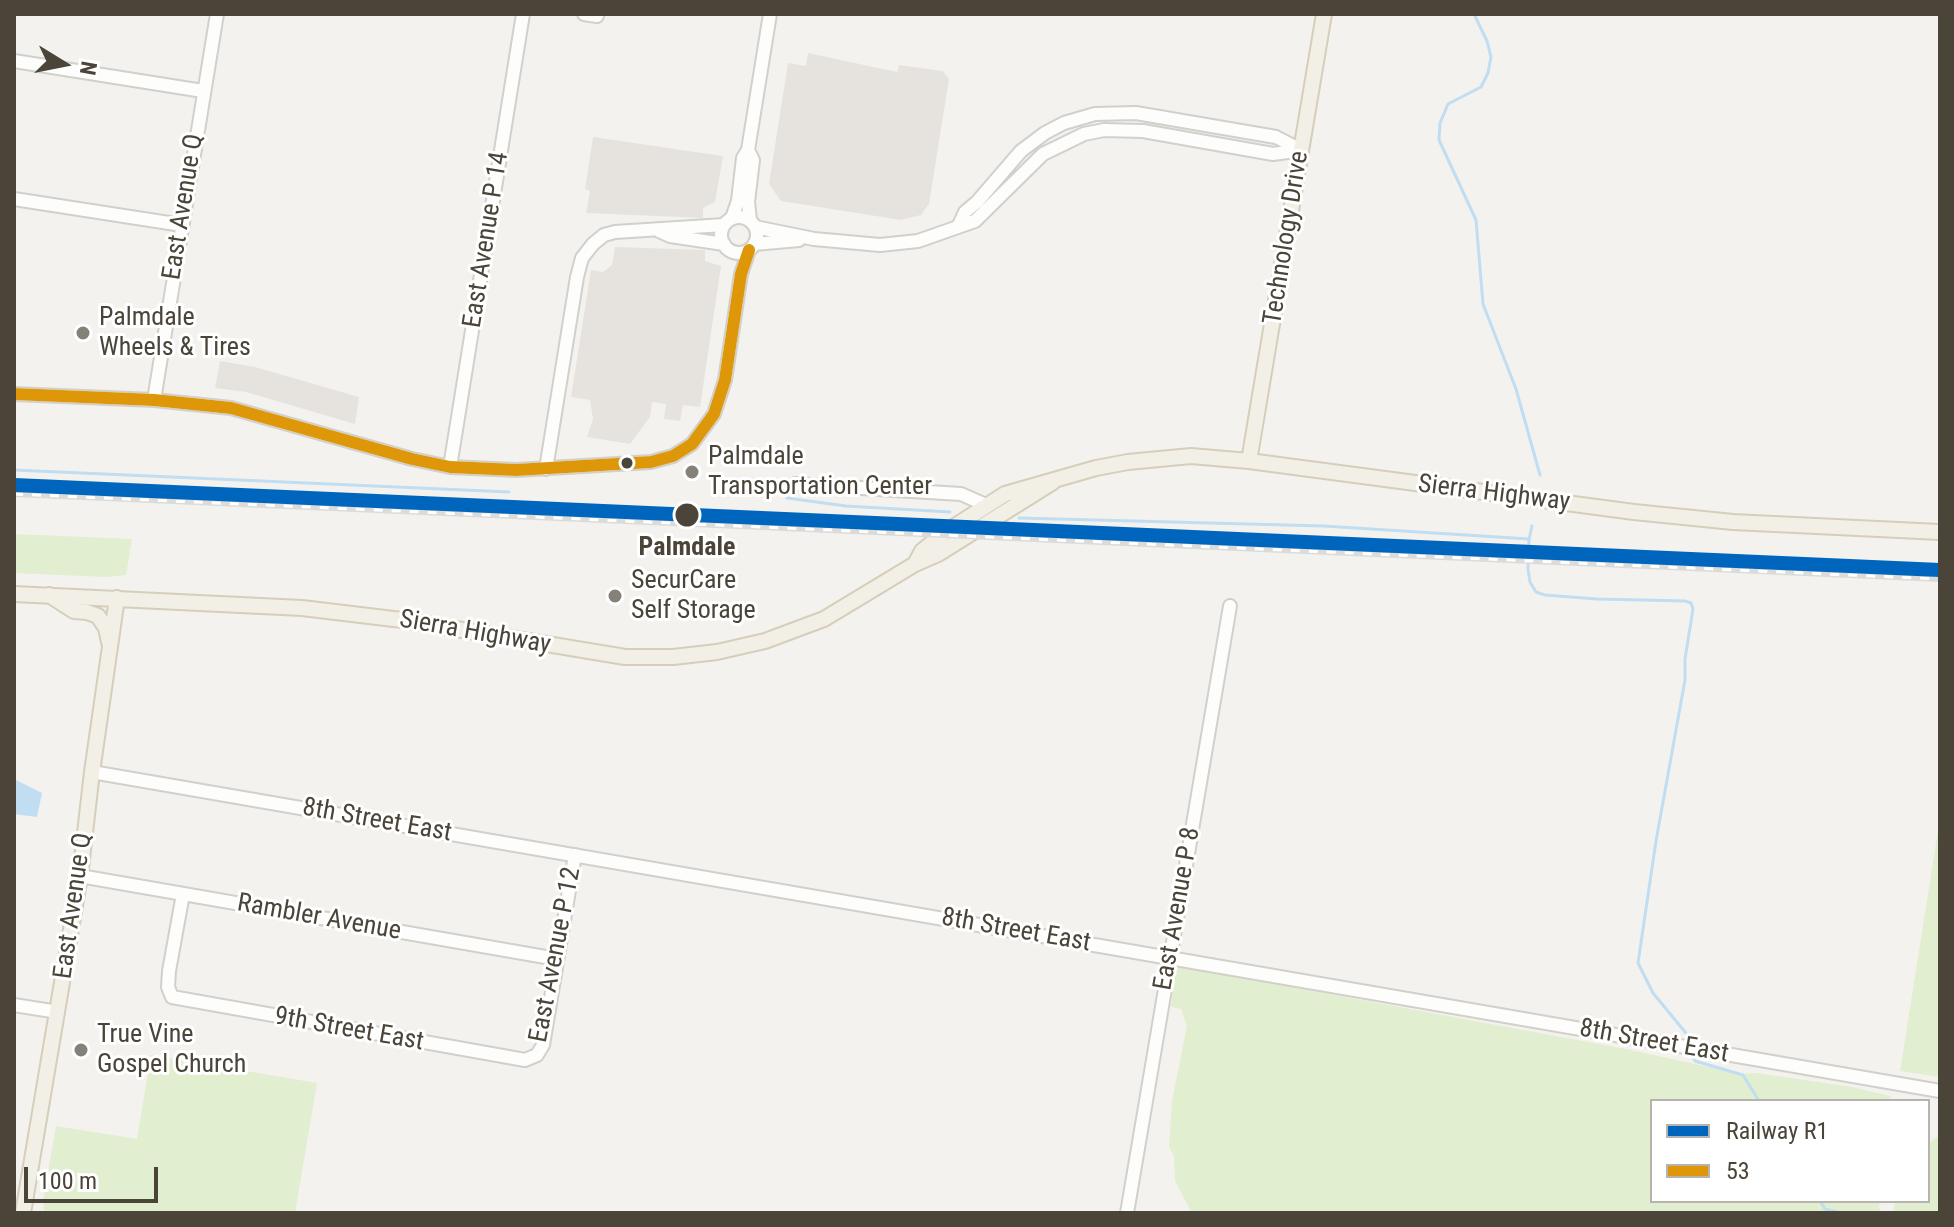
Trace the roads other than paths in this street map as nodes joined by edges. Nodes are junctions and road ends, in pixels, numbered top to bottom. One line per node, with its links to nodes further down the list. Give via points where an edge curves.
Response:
1 (217, 14): 6 (street, East Avenue Q)
2 (523, 14): 20 (street, East Avenue P 14)
3 (770, 14): 7 (street)
4 (1324, 14): 8 (main road, Technology Drive)
5 (14, 61): 6 (street)
6 (203, 91): 12 (street, East Avenue Q)
7 (748, 150): 10 (street, via 738,201); 11 (street, via 753,160 748,202)
8 (1301, 150): 14 (street, via 1276,137 1136,113 1095,114 1064,123 1021,151 959,225 901,245); 19 (main road, Technology Drive)
9 (14, 199): 12 (street)
10 (728, 222): 11 (street, via 741,217); 13 (street); 15 (street)
11 (752, 223): 14 (street); 16 (street, via 756,239)
12 (182, 225): 18 (street, East Avenue Q)
13 (659, 231): 15 (street); 21 (street, via 604,235 582,258)
14 (814, 239): 16 (street)
15 (724, 244): 16 (street, via 738,252)
16 (751, 247): 21 (street, via 741,274 719,401 692,444 651,462)
17 (14, 394): 18 (street)
18 (154, 400): 20 (street, via 249,412)
19 (1249, 461): 22 (main road, Sierra Highway, via 1162,457 1096,468); 25 (main road, Sierra Highway, via 1634,512)
20 (450, 467): 21 (street)
21 (546, 469)
22 (1053, 482): 24 (main road, Sierra Highway, via 1033,484); 26 (main road, Sierra Highway)
23 (795, 484): 24 (street, via 961,494)
24 (986, 505): 26 (main road, Sierra Highway, via 922,551)
25 (1940, 532)
26 (915, 564): 29 (main road, Sierra Highway, via 824,619 765,641 673,657 625,657 302,608)
27 (14, 594): 28 (main road, Sierra Highway)
28 (48, 595): 29 (main road, Sierra Highway); 31 (main road, via 74,611 98,616)
29 (117, 598): 31 (main road, East Avenue Q)
30 (1230, 606): 36 (street, East Avenue P 8)
31 (110, 652): 32 (main road, East Avenue Q)
32 (92, 772): 33 (street, 8th Street East); 34 (main road, East Avenue Q)
33 (575, 855): 36 (street, 8th Street East); 37 (street, East Avenue P 12)
34 (80, 876): 35 (street, Rambler Avenue); 39 (main road, East Avenue Q)
35 (183, 894): 37 (street, Rambler Avenue); 40 (street, 9th Street East, via 168,987 172,997 525,1060)
36 (1169, 958): 41 (street, 8th Street East); 43 (street, East Avenue P 8)
37 (557, 959): 40 (street, East Avenue P 12)
38 (14, 1005): 39 (street)
39 (58, 1012): 42 (main road, East Avenue Q)
40 (537, 1055)
41 (1940, 1091)
42 (23, 1213)
43 (1127, 1213)

